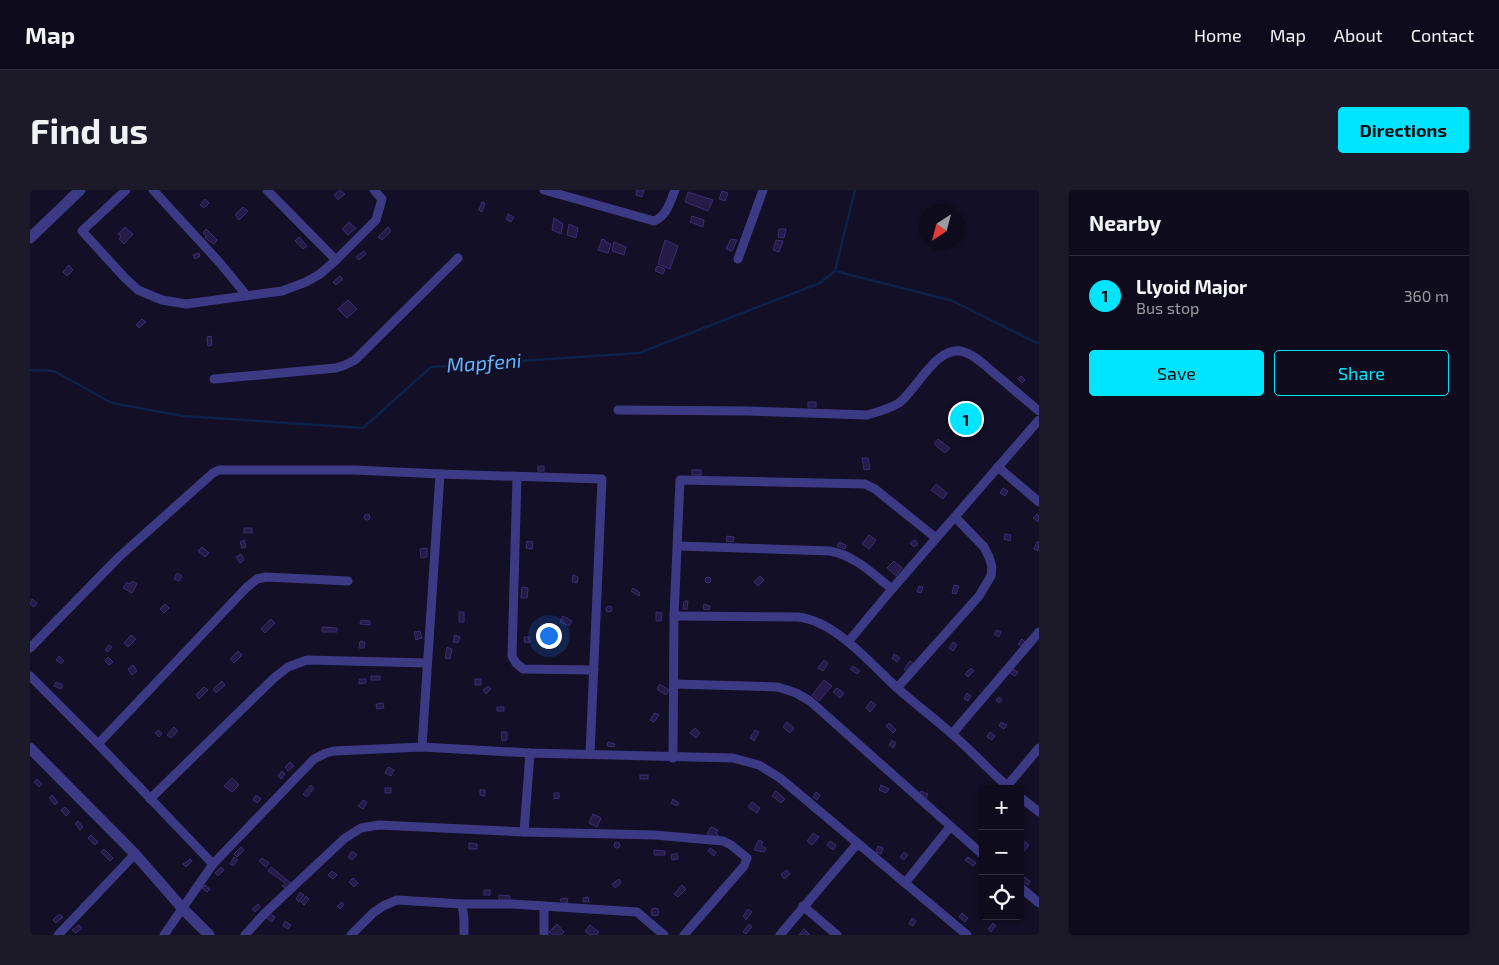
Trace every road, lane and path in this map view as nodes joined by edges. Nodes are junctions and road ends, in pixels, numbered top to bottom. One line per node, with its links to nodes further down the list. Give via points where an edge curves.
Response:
1 (80, 190): 9 (street)
2 (126, 190): 13 (street, via 82,230 124,278 138,290 162,300 186,304)
3 (152, 190): 13 (street)
4 (267, 190): 12 (street)
5 (374, 190): 12 (street, via 382,199 376,220)
6 (544, 190): 7 (street, via 654,221 665,213)
7 (675, 190)
8 (763, 190): 11 (street)
9 (30, 238)
10 (458, 258): 14 (street, via 355,360 345,365)
11 (738, 259)
12 (336, 260): 13 (street, via 306,282 282,291)
13 (247, 296)
14 (214, 379)
15 (618, 410): 16 (street, via 867,415 900,402 932,365 944,354 955,350 977,359)
16 (1039, 411)
17 (1039, 420): 18 (street)
18 (998, 467): 21 (street); 22 (street)
19 (440, 474): 20 (street); 30 (street, via 218,470 119,557); 31 (street)
20 (517, 477): 32 (street, via 512,656 523,669); 32 (street, via 602,479)
21 (1039, 502)
22 (955, 517): 23 (street); 35 (street, via 984,548 992,567 991,576 979,596)
23 (936, 538): 24 (street, via 875,489 864,484 680,480); 26 (street)
24 (678, 546): 26 (street, via 841,553); 27 (street)
25 (348, 581): 37 (street, via 257,579)
26 (892, 589): 29 (street)
27 (674, 616): 29 (street, via 808,618); 34 (street)
28 (1039, 632): 36 (street)
29 (848, 642): 35 (street)
30 (30, 648)
31 (427, 663): 38 (street); 46 (street, via 307,660 288,667)
32 (594, 670): 42 (street)
33 (30, 676): 37 (street)
34 (674, 684): 43 (street); 49 (street, via 778,687 796,693)
35 (897, 688): 36 (street)
36 (952, 734): 44 (street)
37 (98, 744): 46 (street)
38 (422, 747): 41 (street); 54 (street, via 334,750 314,759)
39 (30, 748): 53 (street)
40 (1039, 748): 45 (street)
41 (530, 753): 42 (street); 50 (street)
42 (590, 754): 43 (street)
43 (673, 758): 51 (street, via 733,758 759,764)
44 (1007, 785)
45 (1011, 785)
46 (150, 799): 54 (street)
47 (1024, 800): 48 (street)
48 (1039, 812)
49 (950, 827): 52 (street); 55 (street)
50 (524, 832): 65 (street, via 379,825 361,828 345,838); 70 (street, via 655,835 723,841 732,845 747,858 744,866)
51 (857, 844): 55 (street); 60 (street)
52 (979, 852)
53 (135, 854): 61 (street); 62 (street)
54 (213, 864): 61 (street)
55 (905, 883): 73 (street)
56 (1024, 890): 57 (street)
57 (1039, 903)
58 (462, 904): 59 (street); 66 (street, via 397,900 373,913); 67 (street)
59 (544, 906): 68 (street); 69 (street, via 637,912)
60 (803, 906): 71 (street); 72 (street)
61 (183, 909): 63 (street); 64 (street)
62 (58, 935)
63 (164, 935)
64 (210, 935)
65 (245, 935)
66 (351, 935)
67 (464, 935)
68 (544, 935)
69 (664, 935)
70 (684, 935)
71 (780, 935)
72 (837, 935)
73 (966, 935)

